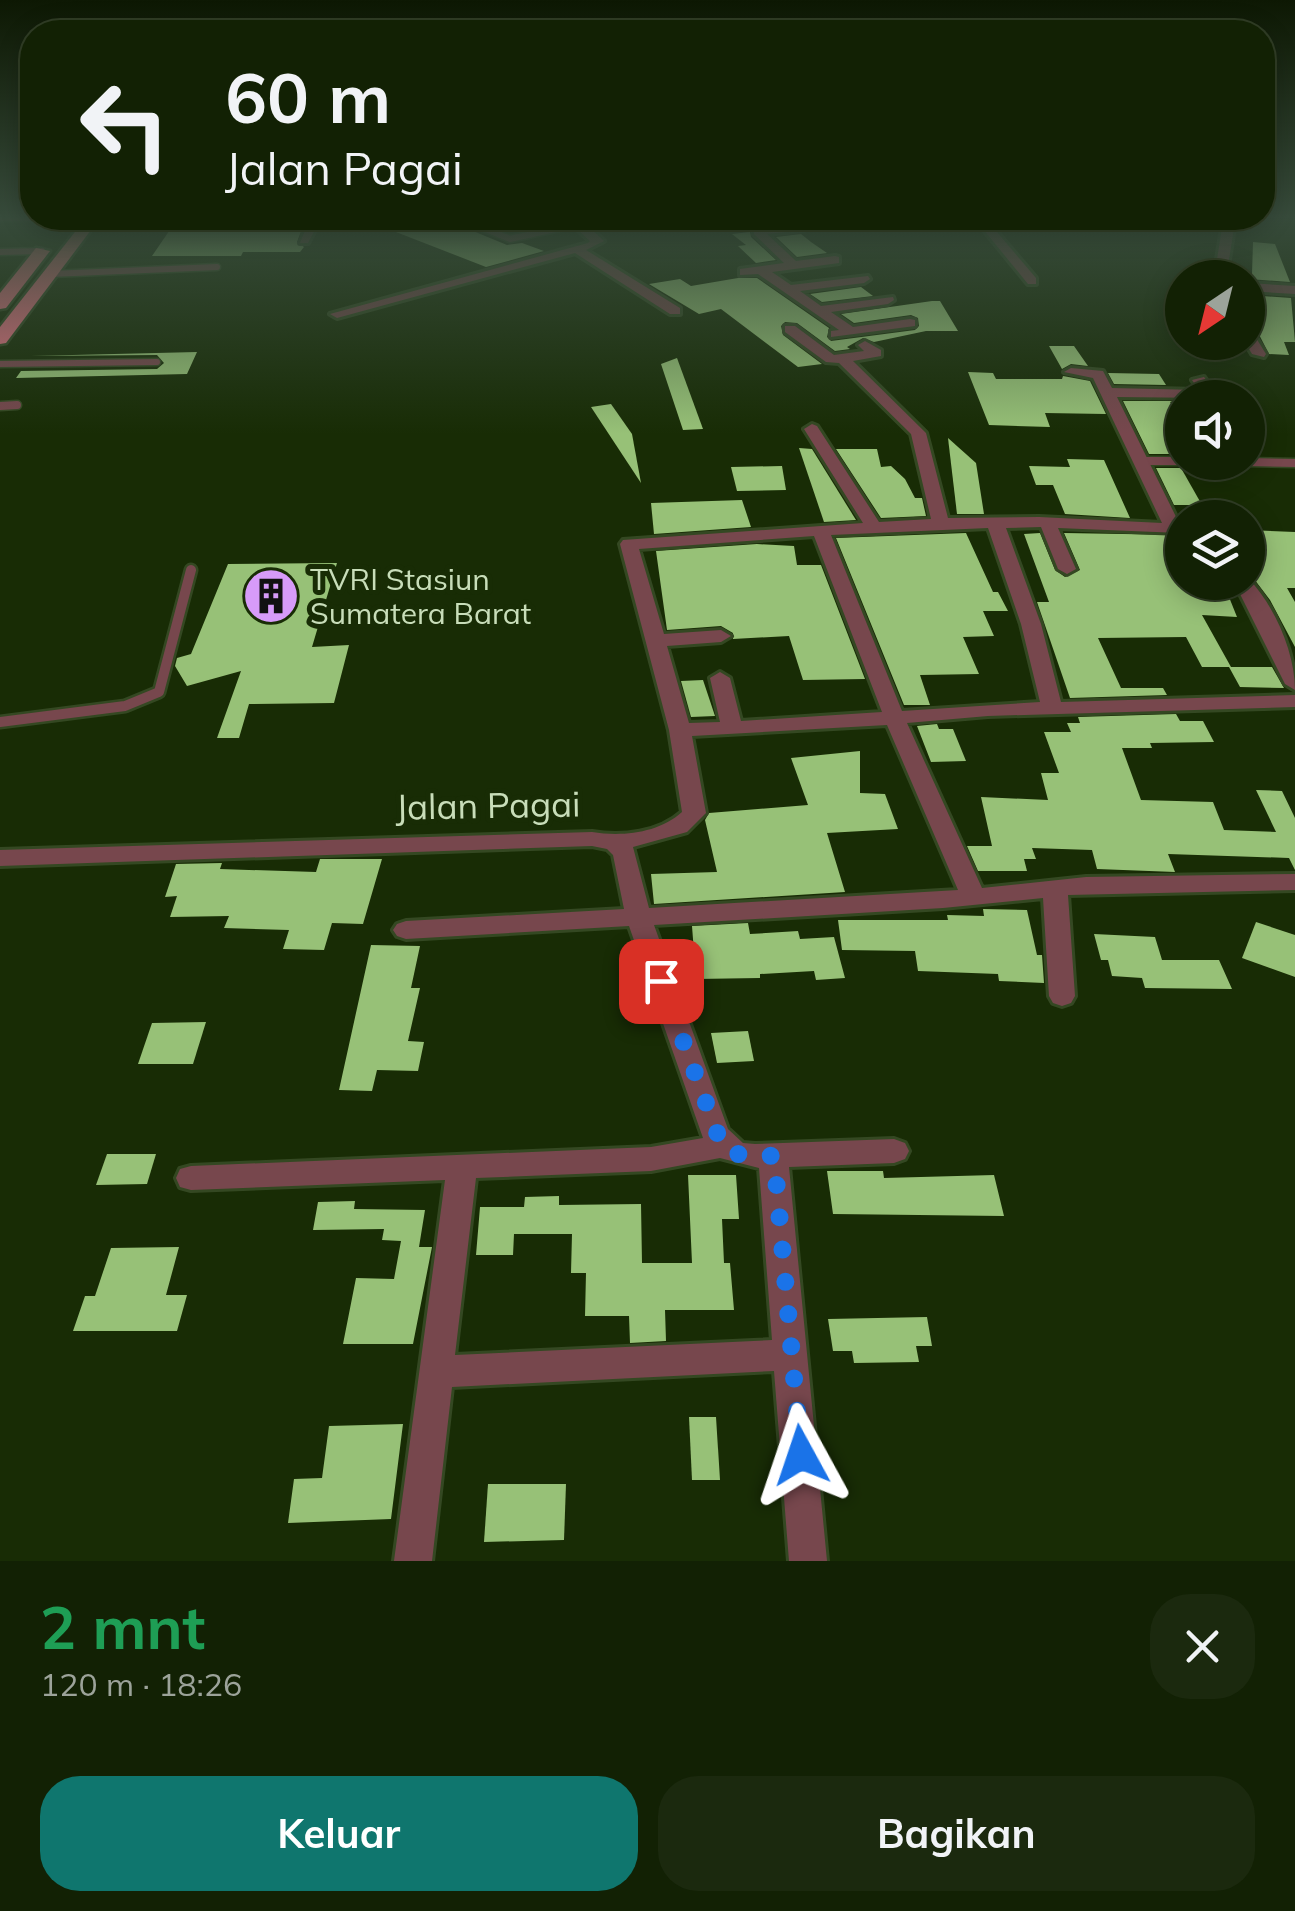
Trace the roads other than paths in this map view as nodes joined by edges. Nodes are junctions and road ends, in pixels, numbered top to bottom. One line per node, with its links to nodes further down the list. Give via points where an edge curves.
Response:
1 (39, 288): 15 (highway)
2 (433, 288): 12 (street)
3 (639, 288): 11 (street)
4 (786, 288): 7 (street)
5 (802, 288): 7 (street)
6 (1265, 288): 8 (street)
7 (789, 290): 10 (street)
8 (1295, 290)
9 (888, 300): 10 (street)
10 (818, 310): 14 (street)
11 (676, 311)
12 (337, 314)
13 (910, 323): 14 (street)
14 (850, 332): 17 (street, via 797,334 831,360)
15 (0, 339)
16 (865, 345): 17 (street, via 876,352)
17 (842, 358): 33 (street, via 918,432)
18 (158, 362): 19 (lane)
19 (0, 364)
20 (1070, 372): 21 (street, via 1098,374)
21 (1106, 392): 22 (street); 26 (street)
22 (1165, 394)
23 (17, 405): 24 (lane)
24 (0, 406)
25 (812, 429): 35 (street)
26 (1138, 461): 27 (lane); 30 (street)
27 (1165, 461)
28 (1265, 463): 29 (lane)
29 (1295, 464)
30 (1165, 506)
31 (1048, 524): 32 (street); 34 (street); 37 (street)
32 (996, 525): 33 (street); 45 (street)
33 (942, 527): 35 (street)
34 (1165, 529)
35 (876, 530): 36 (street)
36 (820, 533): 41 (street, via 629,544); 46 (street)
37 (1068, 569)
38 (192, 570): 47 (lane, via 159,692 138,703)
39 (1253, 600): 43 (street)
40 (722, 636): 41 (street)
41 (655, 641): 49 (street)
42 (720, 678): 48 (street)
43 (1295, 684)
44 (1295, 701): 45 (street)
45 (1052, 708): 46 (street)
46 (894, 717): 48 (street); 54 (street)
47 (0, 722)
48 (732, 728): 49 (street)
49 (680, 730): 50 (street, via 694,813 673,830)
50 (614, 843): 51 (street, Jalan Pagai, via 592,838); 55 (street, Jalan Pagai, via 624,852)
51 (0, 858)
52 (1295, 882): 53 (street)
53 (1055, 888): 54 (street); 57 (street)
54 (972, 894): 55 (street)
55 (639, 920): 56 (street); 58 (street, Jalan Pagai)
56 (406, 930)
57 (1062, 996)
58 (722, 1146): 60 (street, via 736,1154); 61 (street, via 652,1159)
59 (894, 1151): 60 (street)
60 (774, 1156): 63 (street)
61 (462, 1166): 62 (street); 64 (street)
62 (191, 1178)
63 (792, 1356): 64 (street); 66 (street)
64 (437, 1372): 65 (street)
65 (413, 1561)
66 (808, 1561)

